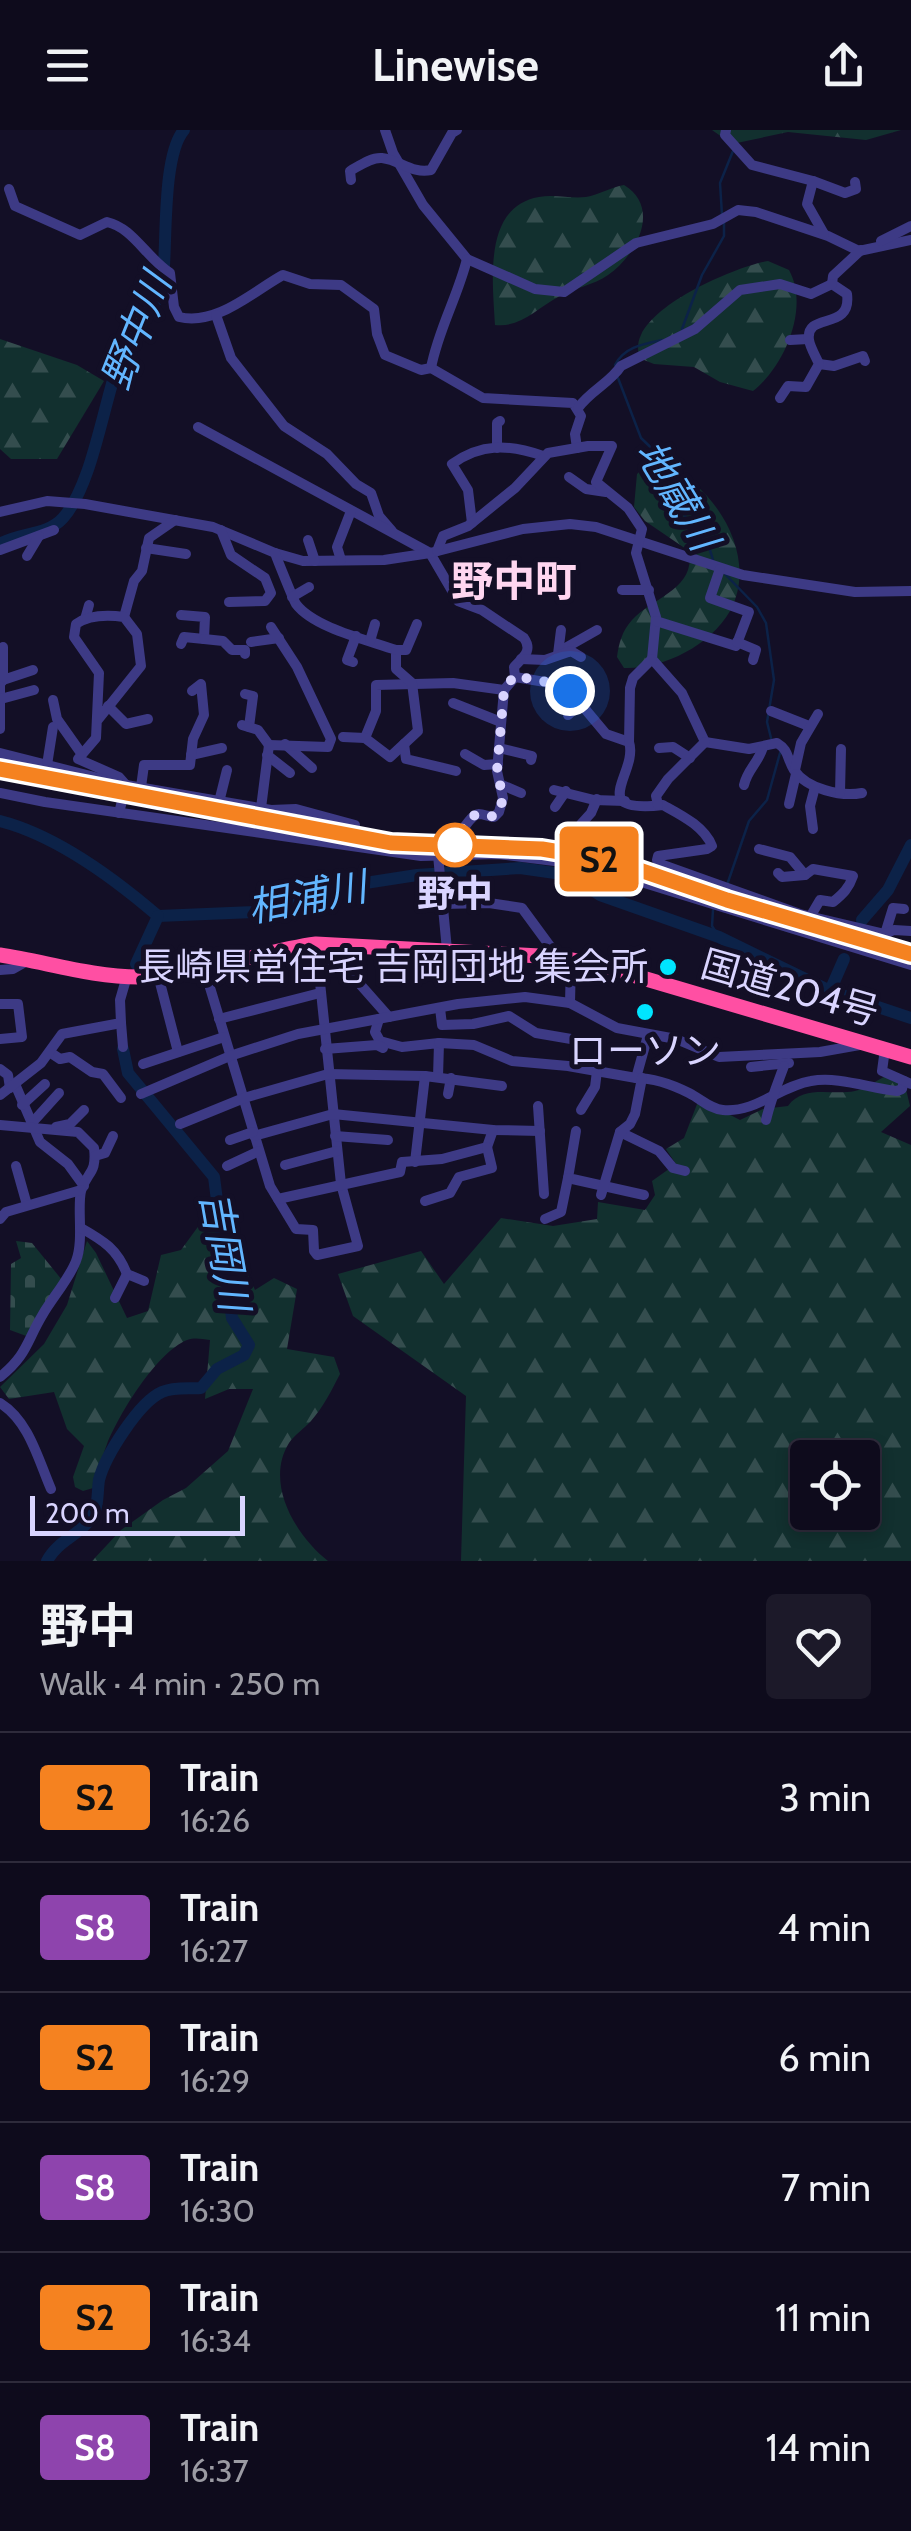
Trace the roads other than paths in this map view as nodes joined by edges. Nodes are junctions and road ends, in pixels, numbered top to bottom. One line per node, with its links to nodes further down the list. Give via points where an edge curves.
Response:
1 (385, 130): 4 (street)
2 (457, 130): 4 (street, via 431,170)
3 (726, 130): 6 (street, via 752,164)
4 (403, 166): 5 (street, via 373,159 350,170); 13 (street, via 423,205)
5 (350, 180)
6 (813, 181): 7 (street, via 845,192 856,189); 10 (street, via 807,204)
7 (854, 182)
8 (9, 190): 15 (street, via 15,206 80,235 107,222 121,225 170,273 179,317)
9 (911, 226): 12 (street)
10 (824, 235): 12 (street); 13 (street, via 738,210 713,224 636,243 554,293)
11 (911, 240): 12 (street)
12 (859, 251): 14 (street)
13 (467, 259): 20 (street)
14 (832, 284): 16 (street, via 847,294 846,310 817,324); 22 (street, via 811,294 780,284 740,290 696,328 620,366)
15 (216, 316): 20 (street, via 283,275 341,285 374,309 386,355); 37 (street, via 231,358 284,426 371,494)
16 (808, 338): 17 (street); 19 (street)
17 (790, 340)
18 (865, 361): 19 (street, via 863,356)
19 (819, 364): 21 (street, via 806,387 788,386)
20 (431, 368): 22 (street, via 483,398)
21 (780, 398)
22 (578, 408): 26 (street)
23 (500, 421): 25 (street)
24 (198, 427): 30 (street)
25 (497, 448): 27 (street); 33 (street, via 475,450 452,464 468,490)
26 (577, 448): 27 (street); 29 (street, via 612,446 596,482)
27 (543, 456): 33 (street)
28 (569, 477): 29 (street, via 586,490)
29 (607, 492): 39 (street, via 639,520)
30 (351, 511): 37 (street); 46 (street, via 336,548)
31 (0, 512): 32 (street, via 63,501)
32 (176, 520): 35 (street); 40 (street, via 149,538)
33 (472, 522): 42 (street, via 443,536)
34 (54, 530): 36 (street)
35 (221, 530): 43 (street); 54 (street, via 231,555 265,578 272,594 265,601)
36 (39, 536): 41 (street); 45 (street)
37 (396, 536): 42 (street)
38 (308, 540): 47 (street)
39 (639, 540): 42 (street, via 596,527 552,525); 48 (street); 51 (street, via 636,553)
40 (146, 548): 44 (street); 57 (street)
41 (0, 550)
42 (433, 552): 46 (street); 78 (street, via 458,601 524,638 528,651)
43 (275, 553): 47 (street); 53 (street)
44 (186, 554)
45 (27, 556)
46 (341, 560): 47 (street)
47 (314, 561)
48 (720, 570): 52 (street, via 856,592); 70 (street, via 710,598 749,612)
49 (308, 587): 53 (street)
50 (622, 590): 51 (street)
51 (648, 590): 59 (street)
52 (911, 591)
53 (292, 598): 65 (street, via 316,621)
54 (229, 602)
55 (89, 605): 58 (street)
56 (181, 615): 67 (street, via 205,616)
57 (124, 617): 58 (street); 92 (street, via 137,634 141,666)
58 (85, 620): 98 (street, via 76,624 74,637 99,673)
59 (656, 621): 70 (street, via 718,644); 77 (street)
60 (375, 624): 68 (street)
61 (417, 624): 73 (street, via 410,646)
62 (271, 627): 66 (street)
63 (561, 630): 74 (street)
64 (598, 630): 74 (street)
65 (356, 636): 68 (street); 80 (street, via 347,660)
66 (279, 638): 69 (street); 109 (street, via 332,739 328,747)
67 (204, 640): 71 (street, via 184,636); 75 (street, via 223,641 228,651)
68 (370, 641): 73 (street)
69 (251, 642)
70 (738, 642): 79 (street, via 756,650)
71 (181, 644)
72 (3, 646): 83 (street)
73 (396, 650): 84 (street, via 396,670)
74 (563, 653): 76 (street); 78 (street)
75 (245, 654)
76 (581, 657)
77 (652, 659): 107 (street, via 630,688); 108 (street, via 682,693)
78 (521, 660): 82 (street)
79 (753, 660)
80 (353, 662)
81 (29, 669): 83 (street)
82 (514, 676): 86 (street); 91 (street, via 557,684)
83 (1, 683): 89 (street)
84 (412, 683): 86 (street); 106 (street, via 376,685); 110 (street, via 418,731)
85 (34, 690): 89 (street)
86 (504, 690): 99 (street)
87 (192, 691): 119 (street, via 201,684 204,714)
88 (267, 694): 116 (street, via 249,695 246,726 266,736)
89 (1, 699): 103 (street)
90 (54, 700): 118 (street, via 57,719)
91 (580, 704): 96 (street); 107 (street, via 606,734)
92 (108, 706): 98 (street); 100 (street, via 126,724)
93 (460, 707): 99 (street)
94 (771, 710): 101 (street)
95 (818, 714): 101 (street)
96 (568, 715)
97 (148, 719): 100 (street)
98 (97, 721): 118 (street, via 94,743)
99 (501, 722): 113 (street)
100 (136, 724): 105 (street)
101 (809, 726): 128 (street)
102 (53, 727): 123 (street)
103 (0, 729)
104 (343, 737): 106 (street)
105 (136, 738)
106 (366, 738): 110 (street, via 390,756)
107 (629, 742): 140 (street, via 619,787)
108 (705, 742): 111 (street); 121 (street)
109 (284, 744): 116 (street); 125 (street)
110 (404, 744): 127 (street, via 406,759)
111 (764, 746): 128 (street, via 782,745); 132 (street)
112 (222, 748): 119 (street)
113 (499, 748): 122 (street); 124 (street)
114 (659, 748): 121 (street, via 673,746)
115 (840, 749): 137 (street)
116 (268, 750): 129 (street); 145 (street)
117 (0, 753): 123 (street)
118 (80, 753): 130 (street, via 82,763)
119 (191, 754): 134 (street, via 190,766 144,764)
120 (465, 754): 124 (street, via 484,766)
121 (690, 758): 143 (street, via 656,796)
122 (531, 760)
123 (48, 764): 130 (street)
124 (498, 764): 131 (street)
125 (312, 768)
126 (227, 770): 141 (street)
127 (456, 771)
128 (796, 772): 133 (street); 142 (street)
129 (290, 773)
130 (126, 785): 134 (street); 146 (street)
131 (502, 785): 135 (street); 150 (street, via 499,812 475,815)
132 (744, 785)
133 (815, 787): 137 (street); 149 (street)
134 (141, 788): 141 (street)
135 (521, 792)
136 (0, 793): 146 (street)
137 (840, 793): 138 (street)
138 (862, 794)
139 (597, 799): 140 (street); 144 (street, via 560,791); 147 (street)
140 (625, 801): 143 (street)
141 (219, 802): 145 (street)
142 (789, 804)
143 (658, 805): 157 (street, via 704,831 712,846 657,860)
144 (555, 807)
145 (261, 808): 148 (street, via 296,809)
146 (120, 813): 152 (street)
147 (581, 824)
148 (355, 825)
149 (813, 828)
150 (450, 838)
151 (763, 848): 154 (street, via 790,857)
152 (438, 860): 155 (street); 163 (street, via 498,854 586,865)
153 (778, 873): 154 (street)
154 (806, 874): 157 (street, via 813,869 855,875 833,902 820,900)
155 (441, 901): 160 (street); 164 (street, via 522,908)
156 (901, 907): 159 (street, via 893,908)
157 (810, 917): 159 (street)
158 (911, 931): 159 (street)
159 (884, 934): 163 (street)
160 (446, 950): 161 (highway, 国道204号); 164 (highway, 国道204号)
161 (316, 952): 168 (highway, 国道204号, via 279,950); 171 (street); 176 (street, via 343,965)
162 (0, 954): 165 (highway, 国道204号)
163 (880, 955): 166 (street)
164 (564, 958): 172 (street); 183 (highway, 国道204号)
165 (30, 960): 167 (street); 169 (highway, 国道204号)
166 (911, 964)
167 (0, 970)
168 (205, 970): 170 (highway, 国道204号); 175 (street)
169 (127, 976): 170 (highway, 国道204号); 177 (street)
170 (158, 976): 188 (street)
171 (320, 993): 175 (street); 178 (street)
172 (570, 1003): 174 (street, via 526,997); 179 (street, via 617,1028)
173 (0, 1004): 181 (street, via 18,1004 22,1037)
174 (440, 1008): 176 (street); 182 (street, via 442,1025 509,1016 536,1033)
175 (219, 1018): 180 (street)
176 (384, 1018): 178 (street); 184 (street, via 375,1032 380,1041)
177 (122, 1023): 185 (street); 189 (street, via 62,1034)
178 (323, 1029): 187 (street); 191 (street)
179 (648, 1035): 190 (street, via 676,1038 719,1057); 201 (street)
180 (224, 1037): 188 (street); 191 (street)
181 (0, 1039)
182 (571, 1039)
183 (866, 1044): 186 (highway, 国道204号); 190 (street)
184 (437, 1045): 187 (street); 196 (street, via 474,1045 527,1064); 199 (street)
185 (123, 1046)
186 (884, 1049): 192 (highway, 国道204号); 202 (street, via 882,1071)
187 (325, 1050): 198 (street)
188 (178, 1052): 193 (street)
189 (51, 1053): 205 (street); 210 (street, via 102,1074)
190 (792, 1053): 194 (street)
191 (230, 1056): 207 (street); 211 (street)
192 (911, 1057)
193 (143, 1064)
194 (784, 1066): 197 (street); 209 (street)
195 (0, 1069): 205 (street)
196 (597, 1071): 201 (street); 215 (street)
197 (755, 1071)
198 (328, 1074): 199 (street, via 378,1080); 211 (street); 216 (street)
199 (432, 1076): 200 (street); 218 (street)
200 (451, 1078): 204 (street); 208 (street)
201 (639, 1078): 209 (street, via 726,1111); 226 (street, via 635,1114)
202 (907, 1082): 209 (street, via 896,1092 812,1080)
203 (41, 1086): 212 (street)
204 (502, 1086)
205 (9, 1089): 212 (street)
206 (59, 1093): 221 (street)
207 (141, 1094)
208 (448, 1094)
209 (771, 1096): 217 (street)
210 (120, 1098)
211 (244, 1098): 219 (street); 227 (street)
212 (22, 1105): 221 (street)
213 (538, 1106): 224 (street)
214 (84, 1110): 222 (street)
215 (581, 1110)
216 (332, 1114): 218 (street); 227 (street); 229 (street)
217 (766, 1120)
218 (421, 1122): 223 (street); 236 (street)
219 (180, 1124)
220 (0, 1125): 221 (street)
221 (32, 1126): 222 (street); 244 (street)
222 (50, 1130): 235 (street, via 78,1132)
223 (493, 1130): 224 (street); 232 (street)
224 (540, 1131): 247 (street)
225 (576, 1131): 242 (street)
226 (620, 1132): 240 (street); 246 (street)
227 (254, 1134): 230 (street); 234 (street)
228 (113, 1136): 235 (street, via 105,1153)
229 (335, 1136): 231 (street); 233 (street)
230 (230, 1140)
231 (388, 1140)
232 (487, 1147): 236 (street); 250 (street, via 492,1168 459,1176 450,1194)
233 (337, 1151): 237 (street); 243 (street)
234 (259, 1152): 239 (street); 249 (street)
235 (95, 1156): 244 (street)
236 (415, 1162): 241 (street)
237 (285, 1165)
238 (16, 1166): 251 (street)
239 (227, 1166)
240 (684, 1171)
241 (380, 1176): 243 (street); 245 (street)
242 (568, 1178): 246 (street); 253 (street, via 560,1212)
243 (340, 1184): 249 (street); 249 (street, via 358,1246 317,1255 314,1230 296,1229)
244 (83, 1188): 251 (street); 254 (street)
245 (384, 1190)
246 (603, 1190): 248 (street)
247 (544, 1194)
248 (644, 1196)
249 (278, 1199)
250 (425, 1201)
251 (26, 1205): 252 (street)
252 (0, 1218)
253 (545, 1219)
254 (81, 1228): 255 (street, via 110,1244); 258 (street, via 77,1260 19,1362)
255 (126, 1274): 256 (street); 257 (street)
256 (144, 1281)
257 (115, 1298)
258 (0, 1377)
259 (0, 1403): 260 (street, via 21,1424)
260 (51, 1489)

